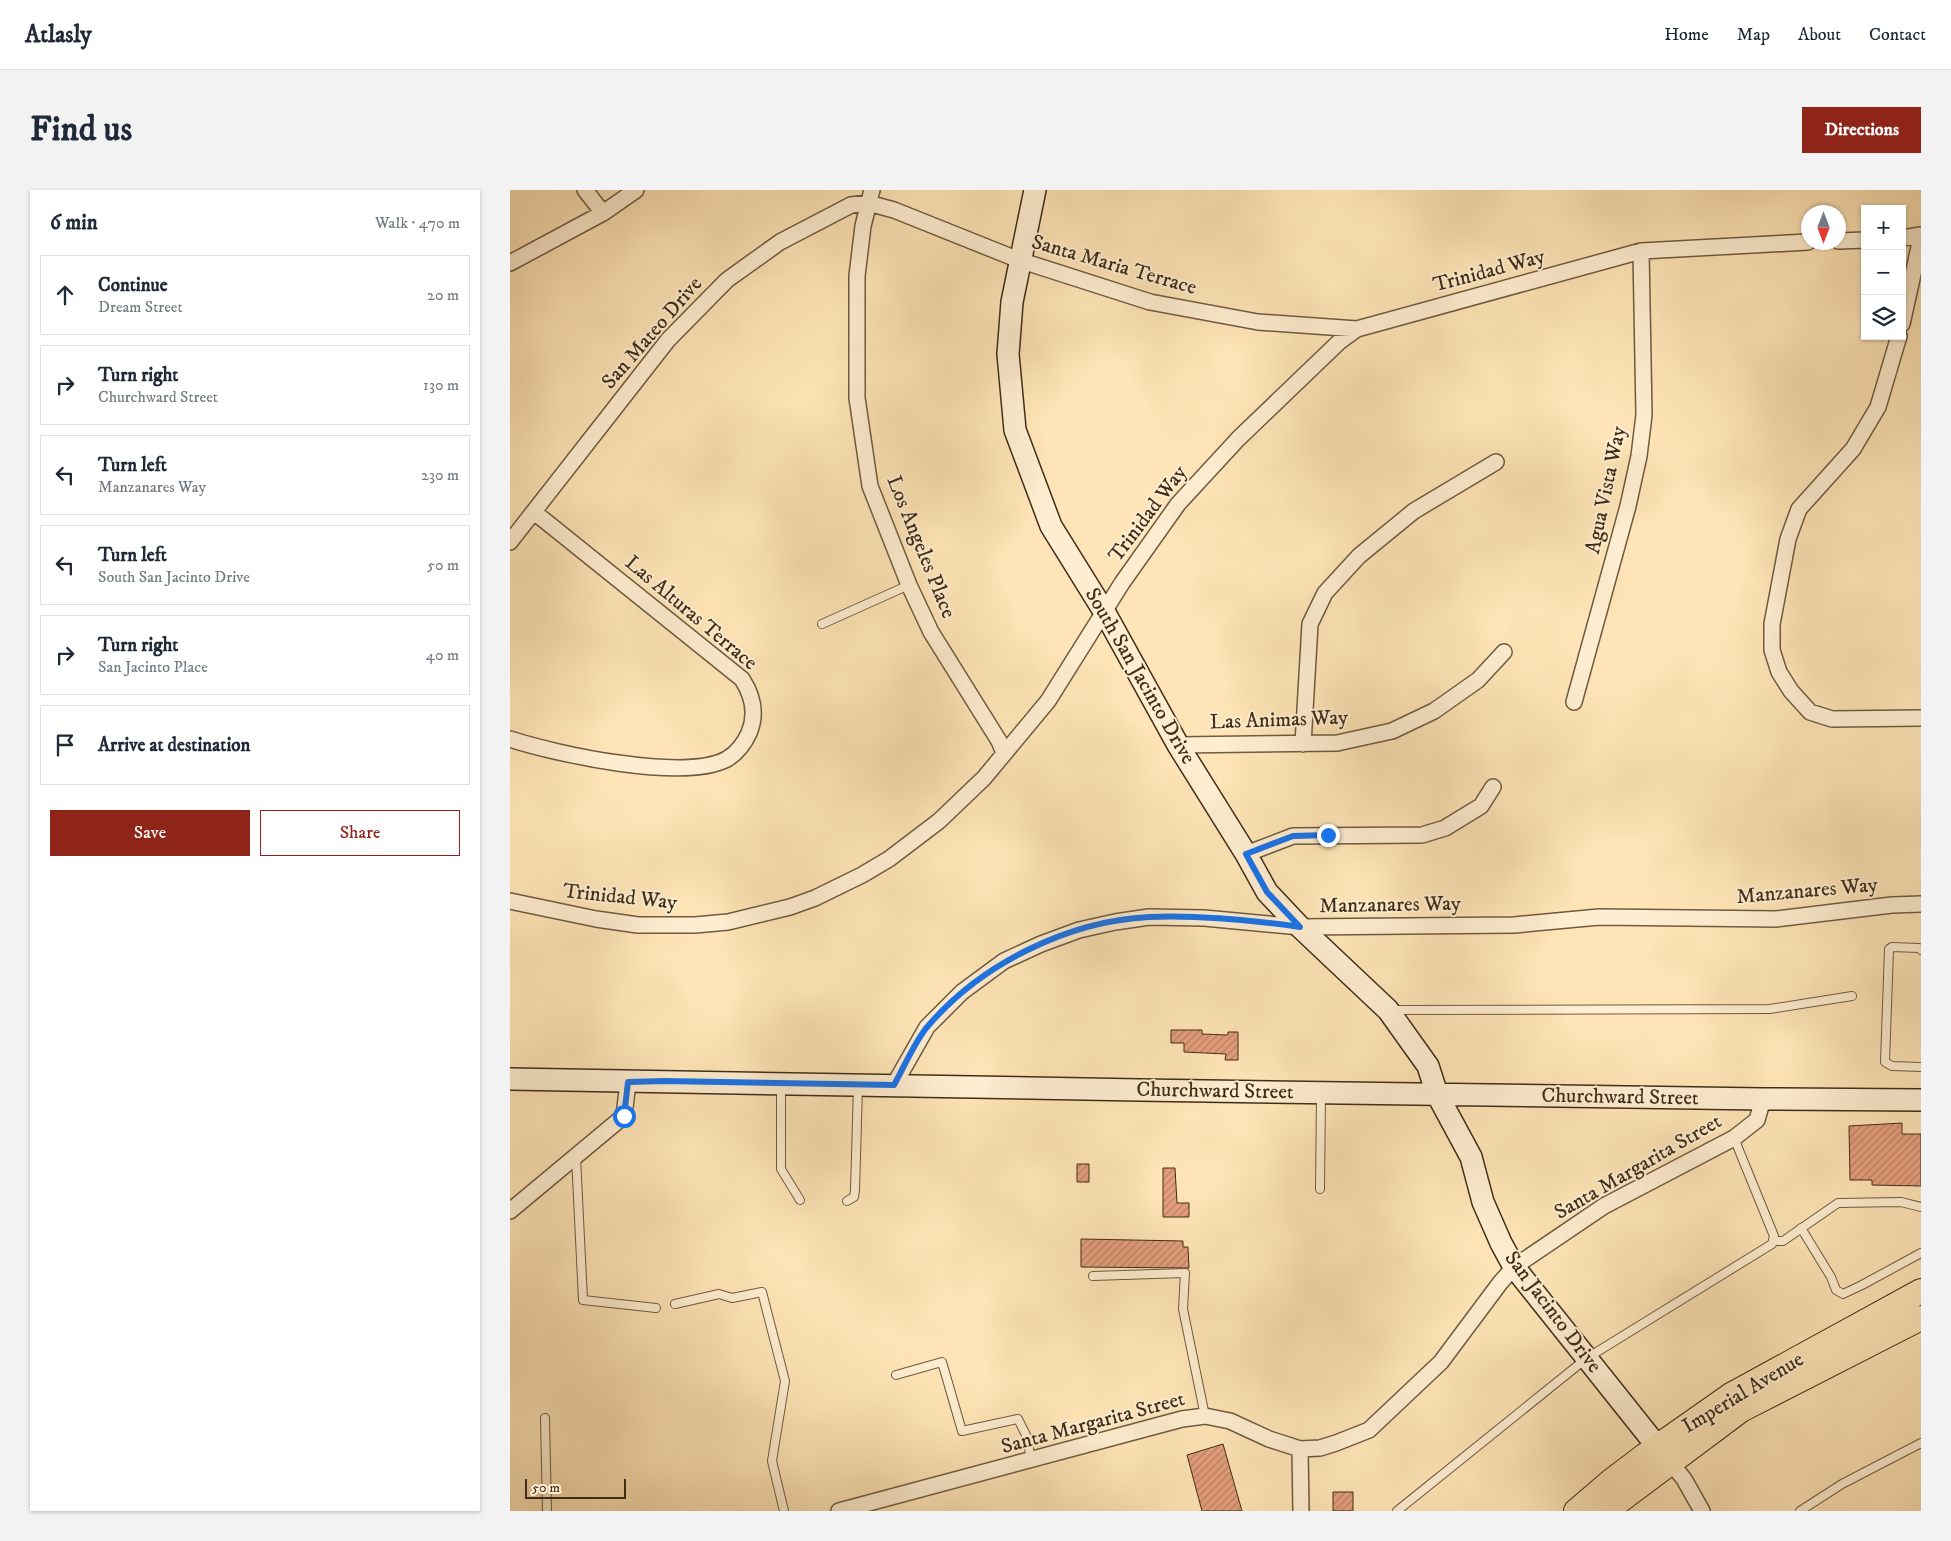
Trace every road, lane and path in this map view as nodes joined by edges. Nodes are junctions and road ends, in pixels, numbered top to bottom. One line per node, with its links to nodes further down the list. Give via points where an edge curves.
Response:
1 (585, 190): 5 (street)
2 (636, 190): 5 (street)
3 (1035, 190): 12 (street, South San Jacinto Drive)
4 (870, 197): 12 (street, Santa Maria Terrace, via 894,210); 18 (street, San Mateo Drive, via 780,242 727,280 668,340); 20 (street, Los Angeles Place, via 857,276 857,398 870,486)
5 (603, 213): 13 (street)
6 (1921, 236): 7 (street); 14 (street)
7 (1906, 238)
8 (1861, 240): 9 (street)
9 (1846, 241)
10 (1801, 242): 11 (street, Trinidad Way)
11 (1641, 251): 15 (street, Trinidad Way); 24 (street, Agua Vista Way, via 1644,415 1638,456 1628,506)
12 (1019, 260): 15 (street, Santa Maria Terrace, via 1150,302 1213,315 1258,322); 21 (street, South San Jacinto Drive, via 1008,354 1015,430 1051,526)
13 (510, 263)
14 (1906, 305)
15 (1357, 328): 21 (street, Trinidad Way, via 1238,439 1178,504 1122,583)
16 (1898, 340): 25 (street, via 1878,407 1853,449 1799,509 1788,539 1772,624 1772,650 1778,672 1810,712 1832,719)
17 (1496, 462): 27 (street, via 1414,511 1359,556 1325,593 1310,624)
18 (534, 512): 19 (street, San Mateo Drive); 26 (street, Las Alturas Terrace, via 742,680 752,698 753,719 746,739 734,754 700,766 632,765 591,759)
19 (510, 542)
20 (909, 585): 22 (lane); 29 (street, Los Angeles Place, via 932,632)
21 (1105, 613): 28 (street, South San Jacinto Drive); 29 (street, Trinidad Way, via 1048,701)
22 (822, 624)
23 (1504, 652): 27 (street, Las Animas Way, via 1478,680 1434,712 1392,731 1337,743)
24 (1574, 702)
25 (1921, 718)
26 (510, 739)
27 (1303, 744): 28 (street, Las Animas Way)
28 (1178, 745): 31 (street, South San Jacinto Drive)
29 (1004, 753): 32 (street, Trinidad Way, via 962,800 915,841 862,874 790,907 728,922 660,926 596,919)
30 (1493, 787): 31 (street, via 1481,806 1445,828 1422,835 1293,836)
31 (1246, 854): 34 (street, South San Jacinto Drive, via 1267,892)
32 (510, 902)
33 (1921, 904): 34 (street, Manzanares Way, via 1776,919 1599,917 1514,925)
34 (1300, 927): 37 (street, South San Jacinto Drive); 43 (street, Manzanares Way, via 1204,918 1149,917 1079,930 1041,944 1004,961 962,992 926,1027)
35 (1921, 950): 38 (lane, via 1889,949 1885,1062 1892,1066)
36 (1852, 996): 37 (lane, via 1770,1009)
37 (1388, 1010): 45 (street, South San Jacinto Drive, via 1428,1066)
38 (1921, 1067)
39 (510, 1079): 40 (street, Churchward Street)
40 (628, 1082): 41 (street, Churchward Street); 49 (street, via 624,1116)
41 (781, 1083): 42 (street, Churchward Street); 51 (lane, via 781,1169)
42 (858, 1084): 43 (street, Churchward Street); 52 (lane, via 855,1190 854,1197)
43 (894, 1085): 44 (street, Churchward Street)
44 (1321, 1093): 45 (street, Churchward Street); 50 (lane)
45 (1437, 1094): 46 (street, Churchward Street); 58 (street, San Jacinto Drive, via 1471,1157 1483,1202)
46 (1763, 1099): 47 (street, Churchward Street); 48 (street, Santa Margarita Street, via 1757,1120)
47 (1921, 1100)
48 (1734, 1138): 56 (lane, via 1774,1236); 58 (street, Santa Margarita Street, via 1604,1206)
49 (576, 1157): 54 (street); 62 (lane, via 583,1300)
50 (1320, 1189)
51 (800, 1200)
52 (847, 1201)
53 (1921, 1207): 55 (lane, via 1901,1202 1838,1203)
54 (510, 1211)
55 (1801, 1228): 56 (lane, via 1783,1242); 57 (lane, via 1836,1290 1843,1294)
56 (1773, 1241): 64 (lane)
57 (1921, 1253)
58 (1514, 1266): 64 (street, San Jacinto Drive); 69 (street, Santa Margarita Street, via 1441,1362 1368,1430 1320,1448)
59 (1093, 1276): 66 (lane, via 1184,1273 1183,1309)
60 (1921, 1291): 70 (main road, Imperial Avenue, via 1731,1395)
61 (675, 1304): 74 (lane, via 719,1294 732,1298 762,1292 785,1381 772,1461)
62 (656, 1308)
63 (1921, 1318): 70 (main road, Imperial Avenue, via 1741,1410)
64 (1587, 1358): 70 (street, San Jacinto Drive); 77 (lane)
65 (896, 1375): 71 (lane, via 942,1362 962,1431 1018,1418 1027,1438)
66 (1205, 1416): 69 (street, Santa Margarita Street, via 1230,1421); 71 (street, Santa Margarita Street, via 1182,1419)
67 (545, 1418): 73 (lane)
68 (1921, 1443): 81 (lane, via 1842,1484)
69 (1300, 1449): 76 (street)
70 (1664, 1454): 78 (main road, Imperial Avenue, via 1611,1481); 79 (main road, Imperial Avenue); 80 (street, San Jacinto Drive, via 1684,1479)
71 (1031, 1460): 72 (street, Santa Margarita Street)
72 (856, 1509): 75 (street, Santa Margarita Street)
73 (547, 1511)
74 (784, 1511)
75 (839, 1511)
76 (1301, 1511)
77 (1397, 1511)
78 (1576, 1511)
79 (1606, 1511)
80 (1702, 1511)
81 (1800, 1511)

